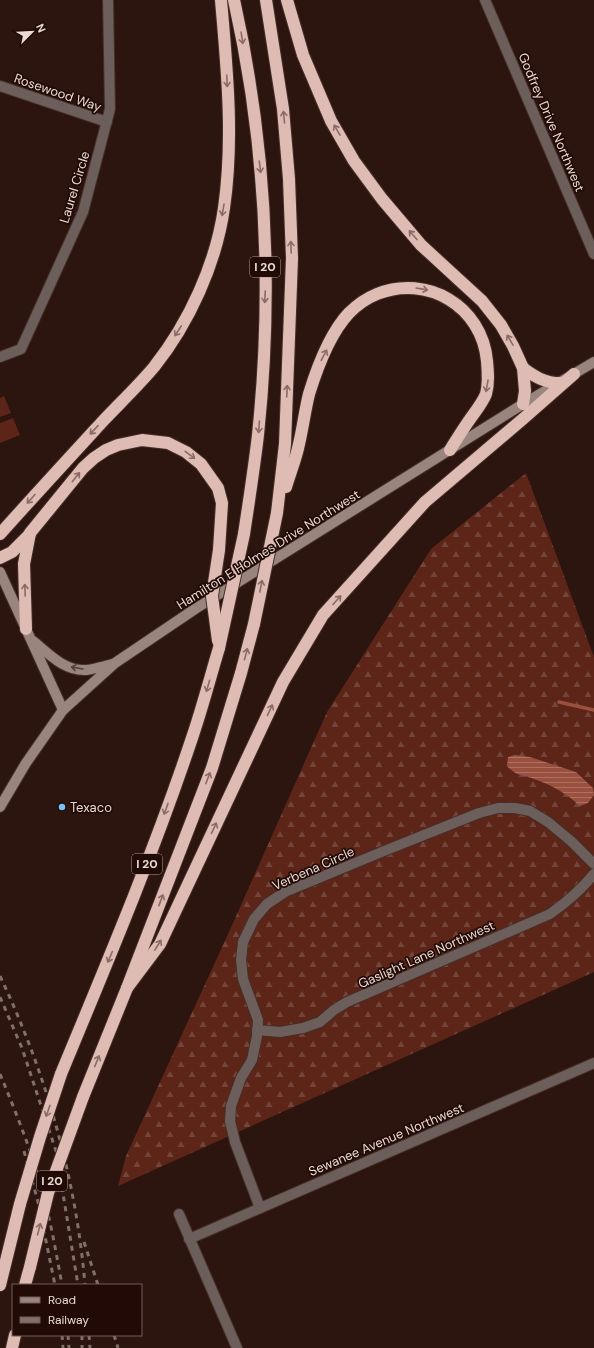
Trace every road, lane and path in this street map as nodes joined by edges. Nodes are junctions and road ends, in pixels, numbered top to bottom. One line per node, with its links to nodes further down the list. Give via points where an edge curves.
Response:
1 (108, 0): 8 (street, Laurel Circle, via 110,109)
2 (221, 0): 19 (highway, one-way to 19, via 229,131 227,183 218,236 202,286 180,328 154,367)
3 (234, 0): 23 (highway, I 20, one-way to 23, bridge, via 261,175 266,280 258,435 244,534)
4 (266, 0): 17 (highway, I 20, one-way to 4, via 285,444 292,258 283,109)
5 (287, 0): 12 (highway, one-way to 5, via 501,325 482,300 421,245 382,200 354,161 331,121 303,55)
6 (485, 0): 9 (street, Godfrey Drive Northwest)
7 (0, 86): 8 (street, Rosewood Way)
8 (107, 122): 10 (street, Laurel Circle, via 83,212 21,348)
9 (594, 254)
10 (0, 357)
11 (594, 362): 13 (main road, Hamilton E Holmes Drive Northwest)
12 (523, 368): 14 (highway, via 541,380); 15 (highway)
13 (574, 374): 14 (main road, Hamilton E Holmes Drive Northwest); 29 (highway, one-way to 13, via 160,944 283,682 323,615 425,502)
14 (560, 383): 15 (main road, Hamilton E Holmes Drive Northwest)
15 (523, 404): 16 (main road, Hamilton E Holmes Drive Northwest)
16 (450, 450): 17 (highway, one-way to 16, via 299,445 309,394 320,362 349,312 367,298 389,290 411,287 433,291 456,303 475,323 486,347 489,375 486,394); 24 (main road, Hamilton E Holmes Drive Northwest, via 195,609)
17 (277, 513): 29 (highway, I 20, one-way to 17, bridge, via 212,768 254,624)
18 (30, 533): 20 (highway, via 12,552); 22 (highway, one-way to 18, via 24,564); 23 (highway, one-way to 23, bridge, via 83,468 106,450 142,440 160,441 177,447 206,469 218,488 222,503 219,550 212,596)
19 (0, 534)
20 (0, 558)
21 (0, 572): 22 (main road)
22 (29, 634): 24 (main road, one-way to 22, via 86,670 75,669 61,664); 25 (main road)
23 (219, 648): 36 (highway, I 20, one-way to 36, bridge, via 192,738 122,929 61,1074 20,1204)
24 (115, 664): 25 (main road, Hamilton E Holmes Drive Northwest)
25 (63, 710): 26 (main road, Hamilton E Holmes Drive Northwest, via 26,763)
26 (0, 807)
27 (594, 864): 30 (street, Verbena Circle, via 572,841 530,811 498,808 479,813 285,892 267,904 254,919 243,942 243,979 258,1020)
28 (594, 874): 30 (street, Gaslight Lane Northwest, via 566,904 550,914 347,1002 320,1022 280,1032)
29 (127, 988): 35 (highway, I 20, one-way to 29, bridge, via 48,1193 82,1097)
30 (258, 1030): 32 (street, Verbena Circle, via 252,1060 240,1078 231,1106 230,1121 235,1142)
31 (594, 1063): 32 (street, Sewanee Avenue Northwest)
32 (260, 1208): 34 (street, Sewanee Avenue Northwest)
33 (179, 1214): 34 (street)
34 (189, 1239): 39 (street)
35 (25, 1284)
36 (0, 1285)
37 (15, 1336): 38 (highway)
38 (12, 1348)
39 (237, 1348)

